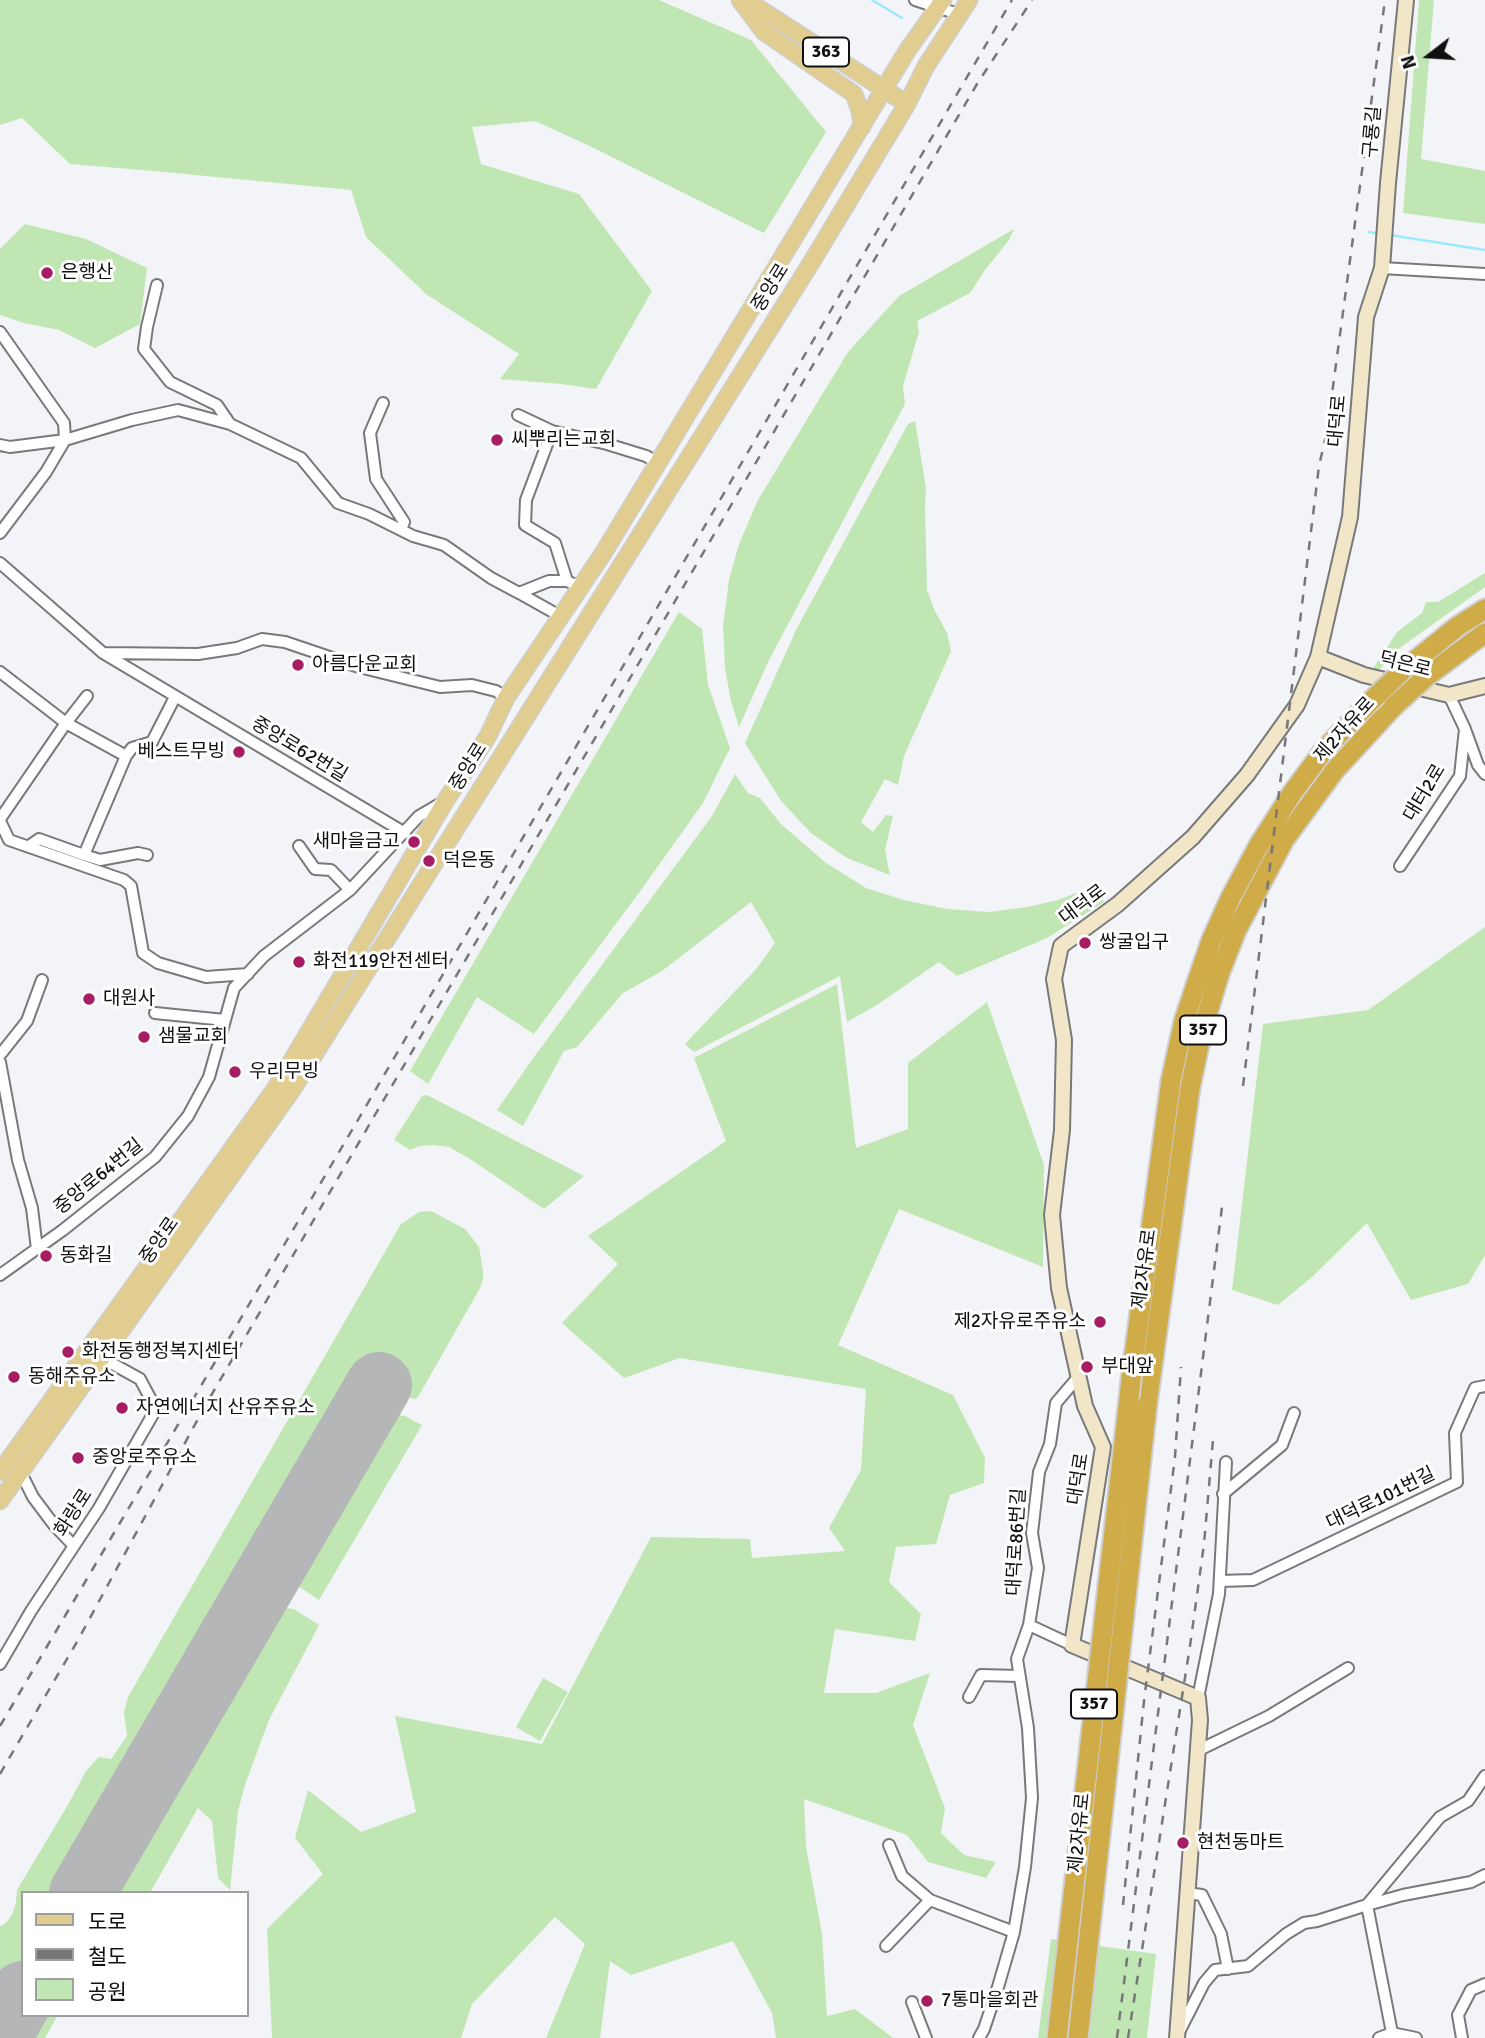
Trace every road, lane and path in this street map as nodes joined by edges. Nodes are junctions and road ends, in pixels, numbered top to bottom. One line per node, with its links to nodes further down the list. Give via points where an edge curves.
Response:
1 (740, 0): 10 (main road, via 764,32 854,94)
2 (746, 0): 8 (main road, 363)
3 (915, 0): 6 (street)
4 (969, 0): 7 (main road)
5 (1406, 0): 11 (street, 구룡길)
6 (940, 4): 7 (street); 8 (main road, 중앙로)
7 (961, 15): 9 (main road, 중앙로)
8 (885, 90): 9 (main road, 363); 10 (main road, 중앙로)
9 (907, 103): 59 (main road, 중앙로, via 292,1090)
10 (862, 127): 21 (main road, 중앙로)
11 (1383, 264): 12 (street); 31 (street, 대덕로, via 1367,317 1350,517)
12 (1485, 274)
13 (157, 285): 17 (street, via 144,349 170,382 217,405)
14 (0, 332): 19 (street, via 64,423)
15 (383, 403): 22 (street, via 370,433 376,479 404,522)
16 (518, 415): 18 (street)
17 (230, 424): 19 (street, via 178,410); 22 (street, via 301,458 338,503)
18 (552, 431): 21 (street); 25 (street, via 526,500 525,525 555,542)
19 (65, 440): 20 (street); 23 (street)
20 (0, 445)
21 (657, 462): 25 (main road, 중앙로, via 604,552)
22 (401, 530): 26 (street, via 444,545)
23 (0, 533)
24 (0, 563): 30 (street, 중앙로62번길)
25 (573, 584): 26 (street, via 549,581); 28 (main road, 중앙로)
26 (519, 593): 28 (street)
27 (1485, 609): 93 (highway, 제2자유로 / 357, bridge, via 1458,626 1368,703 1293,792 1231,897 1184,1021 1171,1080 1132,1371)
28 (559, 616): 37 (main road, 중앙로)
29 (1485, 633): 94 (highway, 제2자유로 / 357, bridge, via 1393,707 1335,770 1283,840 1236,931 1202,1031 1190,1088 1147,1405)
30 (103, 653): 36 (street, 중앙로62번길); 37 (street, via 198,654 262,639 440,687 471,685)
31 (1318, 657): 34 (street, 덕은로, via 1364,675); 60 (street, 대덕로, via 1297,705 1247,775 1193,837 1118,904 1061,946 1054,979 1064,1040 1062,1129 1052,1214 1059,1289)
32 (0, 672): 38 (street)
33 (1485, 685): 34 (street, 덕은로)
34 (1449, 695): 39 (street)
35 (87, 696): 38 (street)
36 (175, 697): 40 (street, via 152,742 132,748); 44 (street, 중앙로62번길)
37 (506, 698): 42 (main road, 중앙로, via 488,737)
38 (66, 723): 40 (street); 43 (street)
39 (1465, 729): 41 (street); 49 (street, 대터2로, via 1460,776)
40 (126, 756): 47 (street)
41 (1485, 774)
42 (446, 800): 44 (street, 중앙로64번길, via 419,816); 64 (main road, 중앙로, via 275,1088)
43 (0, 820): 45 (street, via 9,840)
44 (405, 833): 50 (street, 중앙로64번길)
45 (29, 846): 47 (street, via 39,839); 51 (street, via 131,886 143,953 158,963 206,977)
46 (299, 846): 50 (street, via 315,869 331,870)
47 (84, 855): 48 (street, via 100,860)
48 (147, 855)
49 (1400, 866)
50 (349, 890): 51 (street, 중앙로64번길)
51 (248, 974): 54 (street, 중앙로64번길, via 234,988)
52 (42, 980): 55 (street, via 27,1021)
53 (155, 1013): 54 (street)
54 (225, 1020): 57 (street, 중앙로64번길, via 209,1077 188,1115 155,1157)
55 (0, 1055)
56 (0, 1062): 57 (street)
57 (37, 1249): 58 (street, 중앙로64번길)
58 (0, 1275)
59 (102, 1358): 65 (main road, 중앙로); 68 (street, 화랑로, via 140,1380 156,1409)
60 (1079, 1376): 70 (street, 대덕로86번길, via 1056,1403 1050,1444 1039,1472 1032,1533 1038,1568); 71 (street, 대덕로, via 1103,1447)
61 (1485, 1386): 69 (street, 대덕로101번길, via 1475,1388 1455,1433 1457,1482 1253,1580)
62 (1294, 1413): 66 (street, via 1282,1445)
63 (1226, 1462): 66 (street)
64 (0, 1472)
65 (21, 1473): 67 (main road, 중앙로); 68 (street, via 33,1497)
66 (1223, 1494): 69 (street)
67 (0, 1501)
68 (74, 1546): 72 (street, 화랑로)
69 (1220, 1581): 76 (street)
70 (1028, 1625): 71 (street); 74 (street, 대덕로86번길, via 1017,1659)
71 (1072, 1645): 76 (street)
72 (0, 1664)
73 (1348, 1668): 77 (street)
74 (1020, 1676): 75 (street, via 981,1675); 84 (street, 대덕로86번길, via 1030,1739 1032,1798)
75 (970, 1697)
76 (1198, 1698): 77 (street)
77 (1198, 1752): 81 (street)
78 (1485, 1776): 83 (street, via 1468,1801 1440,1817)
79 (889, 1845): 82 (street, via 902,1876)
80 (1485, 1875): 83 (street)
81 (1187, 1893): 86 (street, via 1202,1895 1221,1934); 90 (street)
82 (930, 1900): 84 (street); 85 (street)
83 (1367, 1905): 86 (street, via 1304,1923 1248,1966); 89 (street)
84 (1014, 1933): 92 (street, 대덕로86번길)
85 (886, 1946)
86 (1228, 1969): 90 (street, via 1215,1970 1204,1983)
87 (1485, 1984): 97 (street, via 1471,1990 1458,2015)
88 (912, 2002): 91 (street)
89 (1392, 2033): 95 (street); 96 (street)
90 (1177, 2037)
91 (926, 2038)
92 (979, 2038)
93 (1058, 2038)
94 (1078, 2038)
95 (1379, 2038)
96 (1416, 2038)
97 (1462, 2038)

